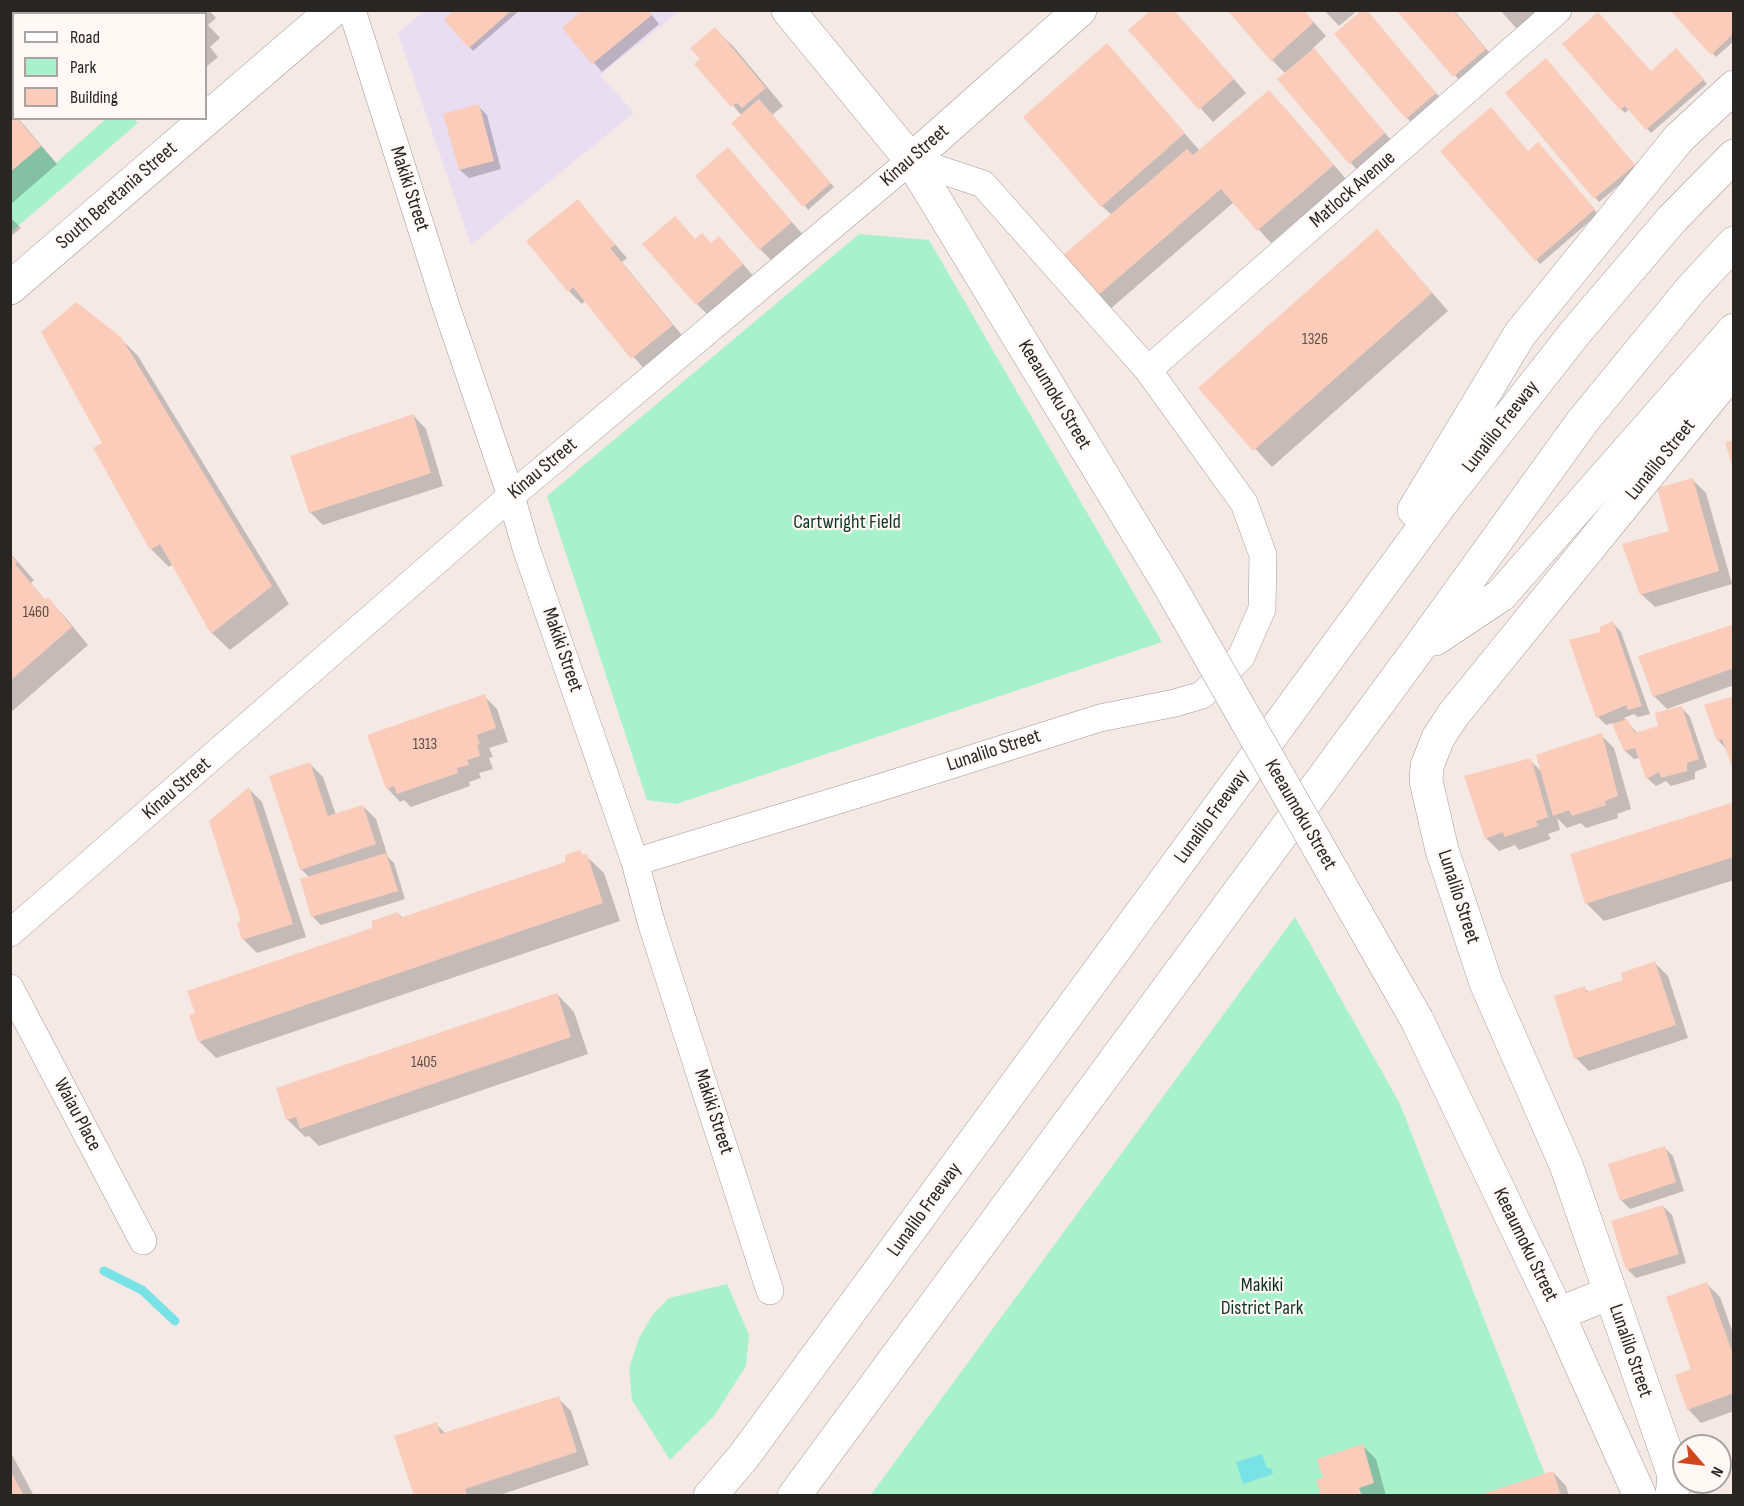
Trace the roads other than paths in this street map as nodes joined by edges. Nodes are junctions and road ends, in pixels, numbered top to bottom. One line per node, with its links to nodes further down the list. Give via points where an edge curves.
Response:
1 (333, 10): 7 (main road, South Beretania Street)
2 (352, 10): 16 (street, Makiki Street)
3 (788, 10): 10 (main road, Keeaumoku Street)
4 (1080, 10): 10 (main road, Kinau Street)
5 (1558, 10): 15 (street, Matlock Avenue)
6 (1734, 87): 18 (main road, via 1678,138 1520,334)
7 (207, 118)
8 (205, 120): 12 (main road, South Beretania Street)
9 (1734, 156): 18 (main road, Lunalilo Freeway, via 1672,219 1575,333 1443,501)
10 (911, 160): 15 (street, via 983,184); 16 (street, Kinau Street); 25 (main road, Keeaumoku Street, bridge, via 1168,583 1417,1020)
11 (1734, 243): 17 (main road, via 1582,422)
12 (10, 288)
13 (1734, 330): 17 (main road, via 1501,595)
14 (1734, 369): 24 (main road, Lunalilo Street, via 1454,715 1438,738 1427,766 1429,800 1442,850 1486,982 1566,1166)
15 (1148, 370): 19 (street, Lunalilo Street, via 1244,503 1263,555 1262,609 1241,657 1202,695 1100,718)
16 (511, 496): 19 (street, Makiki Street); 20 (street, Kinau Street)
17 (1416, 652): 26 (main road)
18 (1311, 680): 27 (main road, Lunalilo Freeway)
19 (635, 862): 23 (street, Makiki Street)
20 (10, 933)
21 (10, 988): 22 (street, Waiau Place)
22 (143, 1241)
23 (770, 1291)
24 (1610, 1293): 25 (main road); 33 (main road, Lunalilo Street, via 1674,1475)
25 (1558, 1314): 32 (main road, Keeaumoku Street)
26 (834, 1444): 30 (main road); 31 (main road)
27 (744, 1456): 28 (main road); 29 (main road, Lunalilo Freeway)
28 (699, 1496)
29 (710, 1496)
30 (794, 1496)
31 (802, 1496)
32 (1640, 1496)
33 (1672, 1496)

